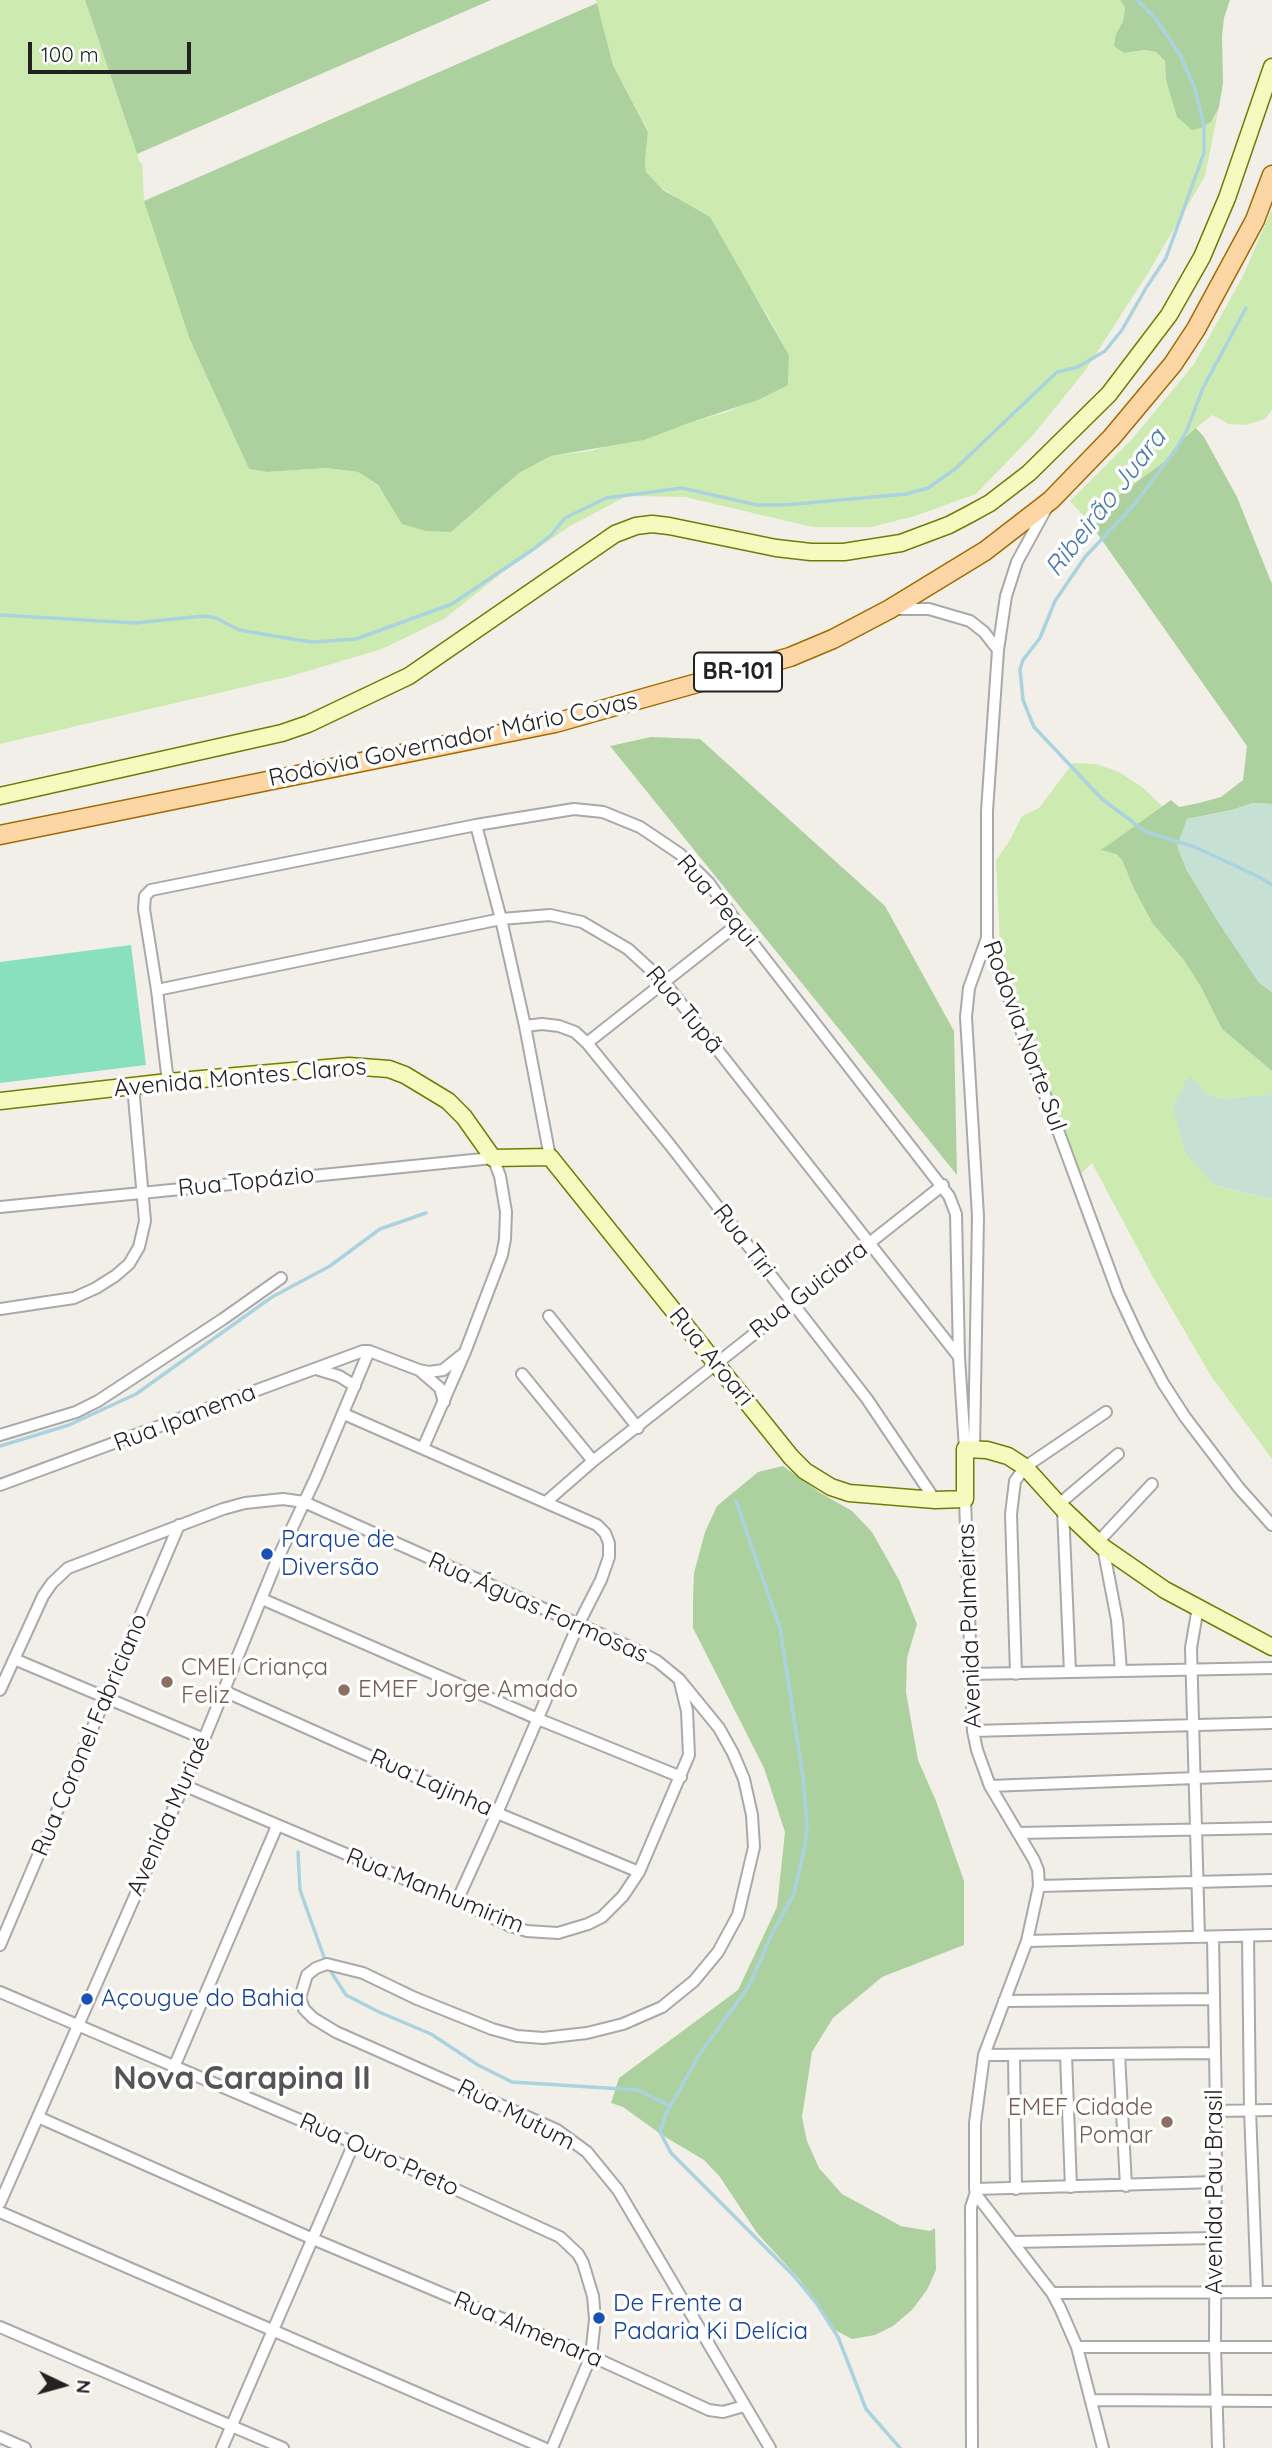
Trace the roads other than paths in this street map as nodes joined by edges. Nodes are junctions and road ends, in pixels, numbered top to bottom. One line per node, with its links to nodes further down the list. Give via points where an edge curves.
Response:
1 (1272, 67): 6 (street, via 1227,198 1170,315 1109,394 1029,473 970,514 901,542 844,552 776,548 669,526 636,526 615,534 410,676 309,724)
2 (1272, 175): 3 (main road, Rodovia Governador Mário Covas / BR-101, via 1232,265 1173,364)
3 (1051, 500): 4 (main road, Rodovia Governador Mário Covas / BR-101, via 985,551); 5 (street, Rodovia Norte Sul, via 1017,562 1006,596)
4 (890, 609): 5 (street, via 929,610 971,621); 8 (main road, Rodovia Governador Mário Covas / BR-101, via 790,657 555,723)
5 (998, 650): 11 (street, Rodovia Norte Sul, via 987,811)
6 (0, 796)
7 (476, 825): 9 (street); 10 (street, Rua Pequi, via 574,809 622,819 680,854 709,883); 13 (street, Rua Pequi, via 151,890 145,896 144,909)
8 (0, 835)
9 (501, 919): 12 (street, Rua Tupã, via 550,915 582,922 628,949); 13 (street, Rua Tupã); 14 (street)
10 (738, 924): 12 (street); 21 (street, Rua Pequi)
11 (986, 939): 43 (street, via 969,988 966,1017 978,1216); 56 (street, Rodovia Norte Sul, via 1118,1293 1140,1340 1185,1417)
12 (665, 983): 15 (street); 24 (street, Rua Tupã)
13 (157, 989): 16 (street)
14 (525, 1026): 15 (street, Rua Tiri, via 559,1026); 19 (street)
15 (587, 1043): 26 (street, Rua Tiri)
16 (168, 1082): 17 (street, Avenida Montes Claros); 20 (street, Avenida Montes Claros, via 349,1066 389,1069 448,1101)
17 (133, 1086): 18 (street, Avenida Montes Claros); 22 (street)
18 (0, 1101)
19 (550, 1157): 20 (street); 32 (street, Rua Aroari)
20 (493, 1158): 22 (street, Rua Topázio); 30 (street, Avenida Montes Claros, via 504,1193 505,1239)
21 (943, 1185): 24 (street, Rua Guiciara); 31 (street, Rua Pequi, via 956,1214)
22 (144, 1192): 23 (street, Rua Topázio); 27 (street, via 145,1221 139,1247 116,1276 74,1298)
23 (0, 1208)
24 (870, 1242): 26 (street, Rua Guiciara); 31 (street, Rua Tupã)
25 (281, 1278): 41 (street, via 98,1401)
26 (791, 1303): 32 (street, Rua Guiciara); 50 (street, Rua Tiri, via 867,1399)
27 (0, 1309)
28 (549, 1316): 40 (street)
29 (369, 1350): 33 (street, Rua Ipanema); 34 (street); 36 (street, Avenida Muriaé)
30 (465, 1352): 34 (street, via 443,1370); 37 (street, Avenida Montes Claros)
31 (959, 1357): 43 (street, Rua Pequi)
32 (716, 1364): 40 (street, Rua Guiciara); 50 (street, Rua Aroari, via 791,1457 818,1480 849,1493)
33 (316, 1369): 36 (street); 49 (street, Rua Ipanema)
34 (419, 1370): 37 (street, via 440,1388)
35 (522, 1374): 45 (street)
36 (355, 1385): 39 (street, Avenida Muriaé)
37 (444, 1402): 42 (street, Avenida Montes Claros)
38 (1106, 1412): 47 (street)
39 (344, 1414): 42 (street); 52 (street, Avenida Muriaé)
40 (638, 1427): 45 (street, Rua Guiciara)
41 (0, 1435)
42 (423, 1448): 53 (street)
43 (969, 1449): 46 (street); 47 (street, via 1008,1456); 51 (street, via 974,1489)
44 (1118, 1454): 54 (street)
45 (593, 1461): 53 (street, Rua Guiciara)
46 (965, 1467): 50 (street); 51 (street)
47 (1025, 1467): 54 (street); 68 (street, via 1013,1489 1011,1514)
48 (1152, 1484): 57 (street)
49 (0, 1485)
50 (936, 1499): 51 (street, Rua Aroari)
51 (965, 1499): 67 (street, Avenida Palmeiras)
52 (304, 1502): 55 (street, via 245,1503); 58 (street, Avenida Muriaé); 60 (street, Rua Águas Formosas)
53 (546, 1502): 60 (street, via 597,1525 607,1538 609,1557)
54 (1061, 1506): 57 (street); 66 (street)
55 (180, 1525): 62 (street, via 59,1575 43,1596); 72 (street, Rua Coronel Fabriciano)
56 (1272, 1525)
57 (1100, 1544): 59 (street, via 1165,1590); 65 (street, via 1117,1620)
58 (262, 1600): 71 (street, Avenida Muriaé); 73 (street)
59 (1198, 1607): 61 (street); 64 (street, via 1191,1638)
60 (578, 1625): 69 (street, Rua Águas Formosas, via 644,1654); 73 (street)
61 (1272, 1647)
62 (14, 1659): 70 (street); 72 (street)
63 (1272, 1668): 64 (street)
64 (1191, 1670): 65 (street); 74 (street)
65 (1121, 1671): 66 (street)
66 (1070, 1672): 68 (street)
67 (971, 1674): 68 (street); 76 (street, Avenida Palmeiras)
68 (1016, 1674)
69 (679, 1679): 79 (street, Rua Manhumirim, via 690,1732 689,1755); 99 (street, Rua Águas Formosas, via 733,1753 744,1779 754,1847 738,1915 718,1952 694,1981 662,2007 623,2024 587,2034 543,2038 492,2029 335,1965 316,1968)
70 (0, 1690)
71 (224, 1691): 77 (street, Avenida Muriaé); 83 (street, Rua Lajinha)
72 (107, 1698): 77 (street); 98 (street, Rua Coronel Fabriciano)
73 (538, 1719): 79 (street); 83 (street)
74 (1193, 1723): 75 (street); 76 (street); 80 (street)
75 (1272, 1723)
76 (973, 1731): 82 (street, Avenida Palmeiras)
77 (204, 1738): 81 (street, Avenida Muriaé)
78 (1272, 1775): 80 (street)
79 (681, 1777): 88 (street, Rua Manhumirim)
80 (1194, 1777): 82 (street); 86 (street)
81 (183, 1785): 84 (street, Rua Manhumirim); 103 (street, Avenida Muriaé)
82 (990, 1786): 87 (street, Avenida Palmeiras)
83 (497, 1813): 88 (street, Rua Lajinha); 92 (street)
84 (277, 1826): 92 (street, Rua Manhumirim); 109 (street)
85 (1272, 1828): 86 (street)
86 (1197, 1829): 87 (street); 90 (street)
87 (1018, 1833): 91 (street, Avenida Palmeiras, via 1038,1870)
88 (639, 1872): 92 (street, Rua Manhumirim, via 602,1917 558,1933 510,1926)
89 (1272, 1880): 90 (street)
90 (1198, 1881): 91 (street); 95 (street)
91 (1039, 1886): 97 (street, Avenida Palmeiras)
92 (457, 1901)
93 (1272, 1935): 94 (street)
94 (1248, 1936): 96 (street); 110 (street)
95 (1199, 1937): 96 (street); 97 (street)
96 (1213, 1937): 101 (street, Avenida Pau Brasil)
97 (1027, 1941): 102 (street, Avenida Palmeiras)
98 (0, 1945)
99 (302, 1986): 138 (street, Rua Mutum, via 304,2009 336,2032 557,2130 587,2152 618,2190)
100 (0, 1992): 103 (street, Rua Ouro Preto)
101 (1213, 1998): 102 (street); 104 (street, Avenida Pau Brasil)
102 (1004, 2001): 105 (street, Avenida Palmeiras)
103 (78, 2024): 109 (street, Rua Ouro Preto); 113 (street, Avenida Muriaé)
104 (1214, 2053): 106 (street); 112 (street, Avenida Pau Brasil)
105 (984, 2054): 108 (street); 119 (street, Avenida Palmeiras, via 975,2123)
106 (1119, 2054): 107 (street); 116 (street)
107 (1066, 2055): 108 (street); 117 (street)
108 (1014, 2056): 118 (street)
109 (174, 2067): 114 (street, Rua Ouro Preto)
110 (1250, 2110): 111 (street); 112 (street); 126 (street)
111 (1272, 2110)
112 (1216, 2111): 115 (street, Avenida Pau Brasil)
113 (38, 2117): 120 (street, Avenida Muriaé); 123 (street, Rua Almenara)
114 (354, 2143): 123 (street); 134 (street, Rua Ouro Preto, via 548,2230 570,2246 583,2263 593,2296)
115 (1216, 2182): 116 (street); 122 (street, Avenida Pau Brasil)
116 (1126, 2186): 117 (street)
117 (1071, 2187): 118 (street)
118 (1016, 2189): 119 (street)
119 (975, 2191): 124 (street); 147 (street, Avenida Palmeiras, via 971,2207)
120 (0, 2203)
121 (0, 2213): 130 (street)
122 (1215, 2238): 124 (street); 125 (street, Avenida Pau Brasil)
123 (313, 2239): 130 (street); 134 (street, Rua Almenara)
124 (1013, 2242): 128 (street)
125 (1216, 2291): 126 (street); 128 (street); 131 (street, Avenida Pau Brasil)
126 (1257, 2291): 127 (street)
127 (1272, 2292)
128 (1052, 2293): 132 (street)
129 (0, 2327): 139 (street)
130 (273, 2330): 139 (street); 144 (street)
131 (1215, 2346): 132 (street); 133 (street); 137 (street, Avenida Pau Brasil)
132 (1077, 2347): 135 (street)
133 (1272, 2347)
134 (591, 2356): 138 (street, Rua Almenara, via 709,2410 723,2412); 145 (street, Rua Ouro Preto)
135 (1092, 2400): 137 (street); 148 (street)
136 (1272, 2401): 137 (street)
137 (1217, 2402): 149 (street, Avenida Pau Brasil)
138 (744, 2406): 146 (street, Rua Mutum)
139 (232, 2426): 142 (street); 143 (street)
140 (0, 2437): 141 (street)
141 (26, 2448)
142 (222, 2448)
143 (283, 2448)
144 (544, 2448)
145 (552, 2448)
146 (770, 2448)
147 (972, 2448)
148 (1103, 2448)
149 (1218, 2448)

